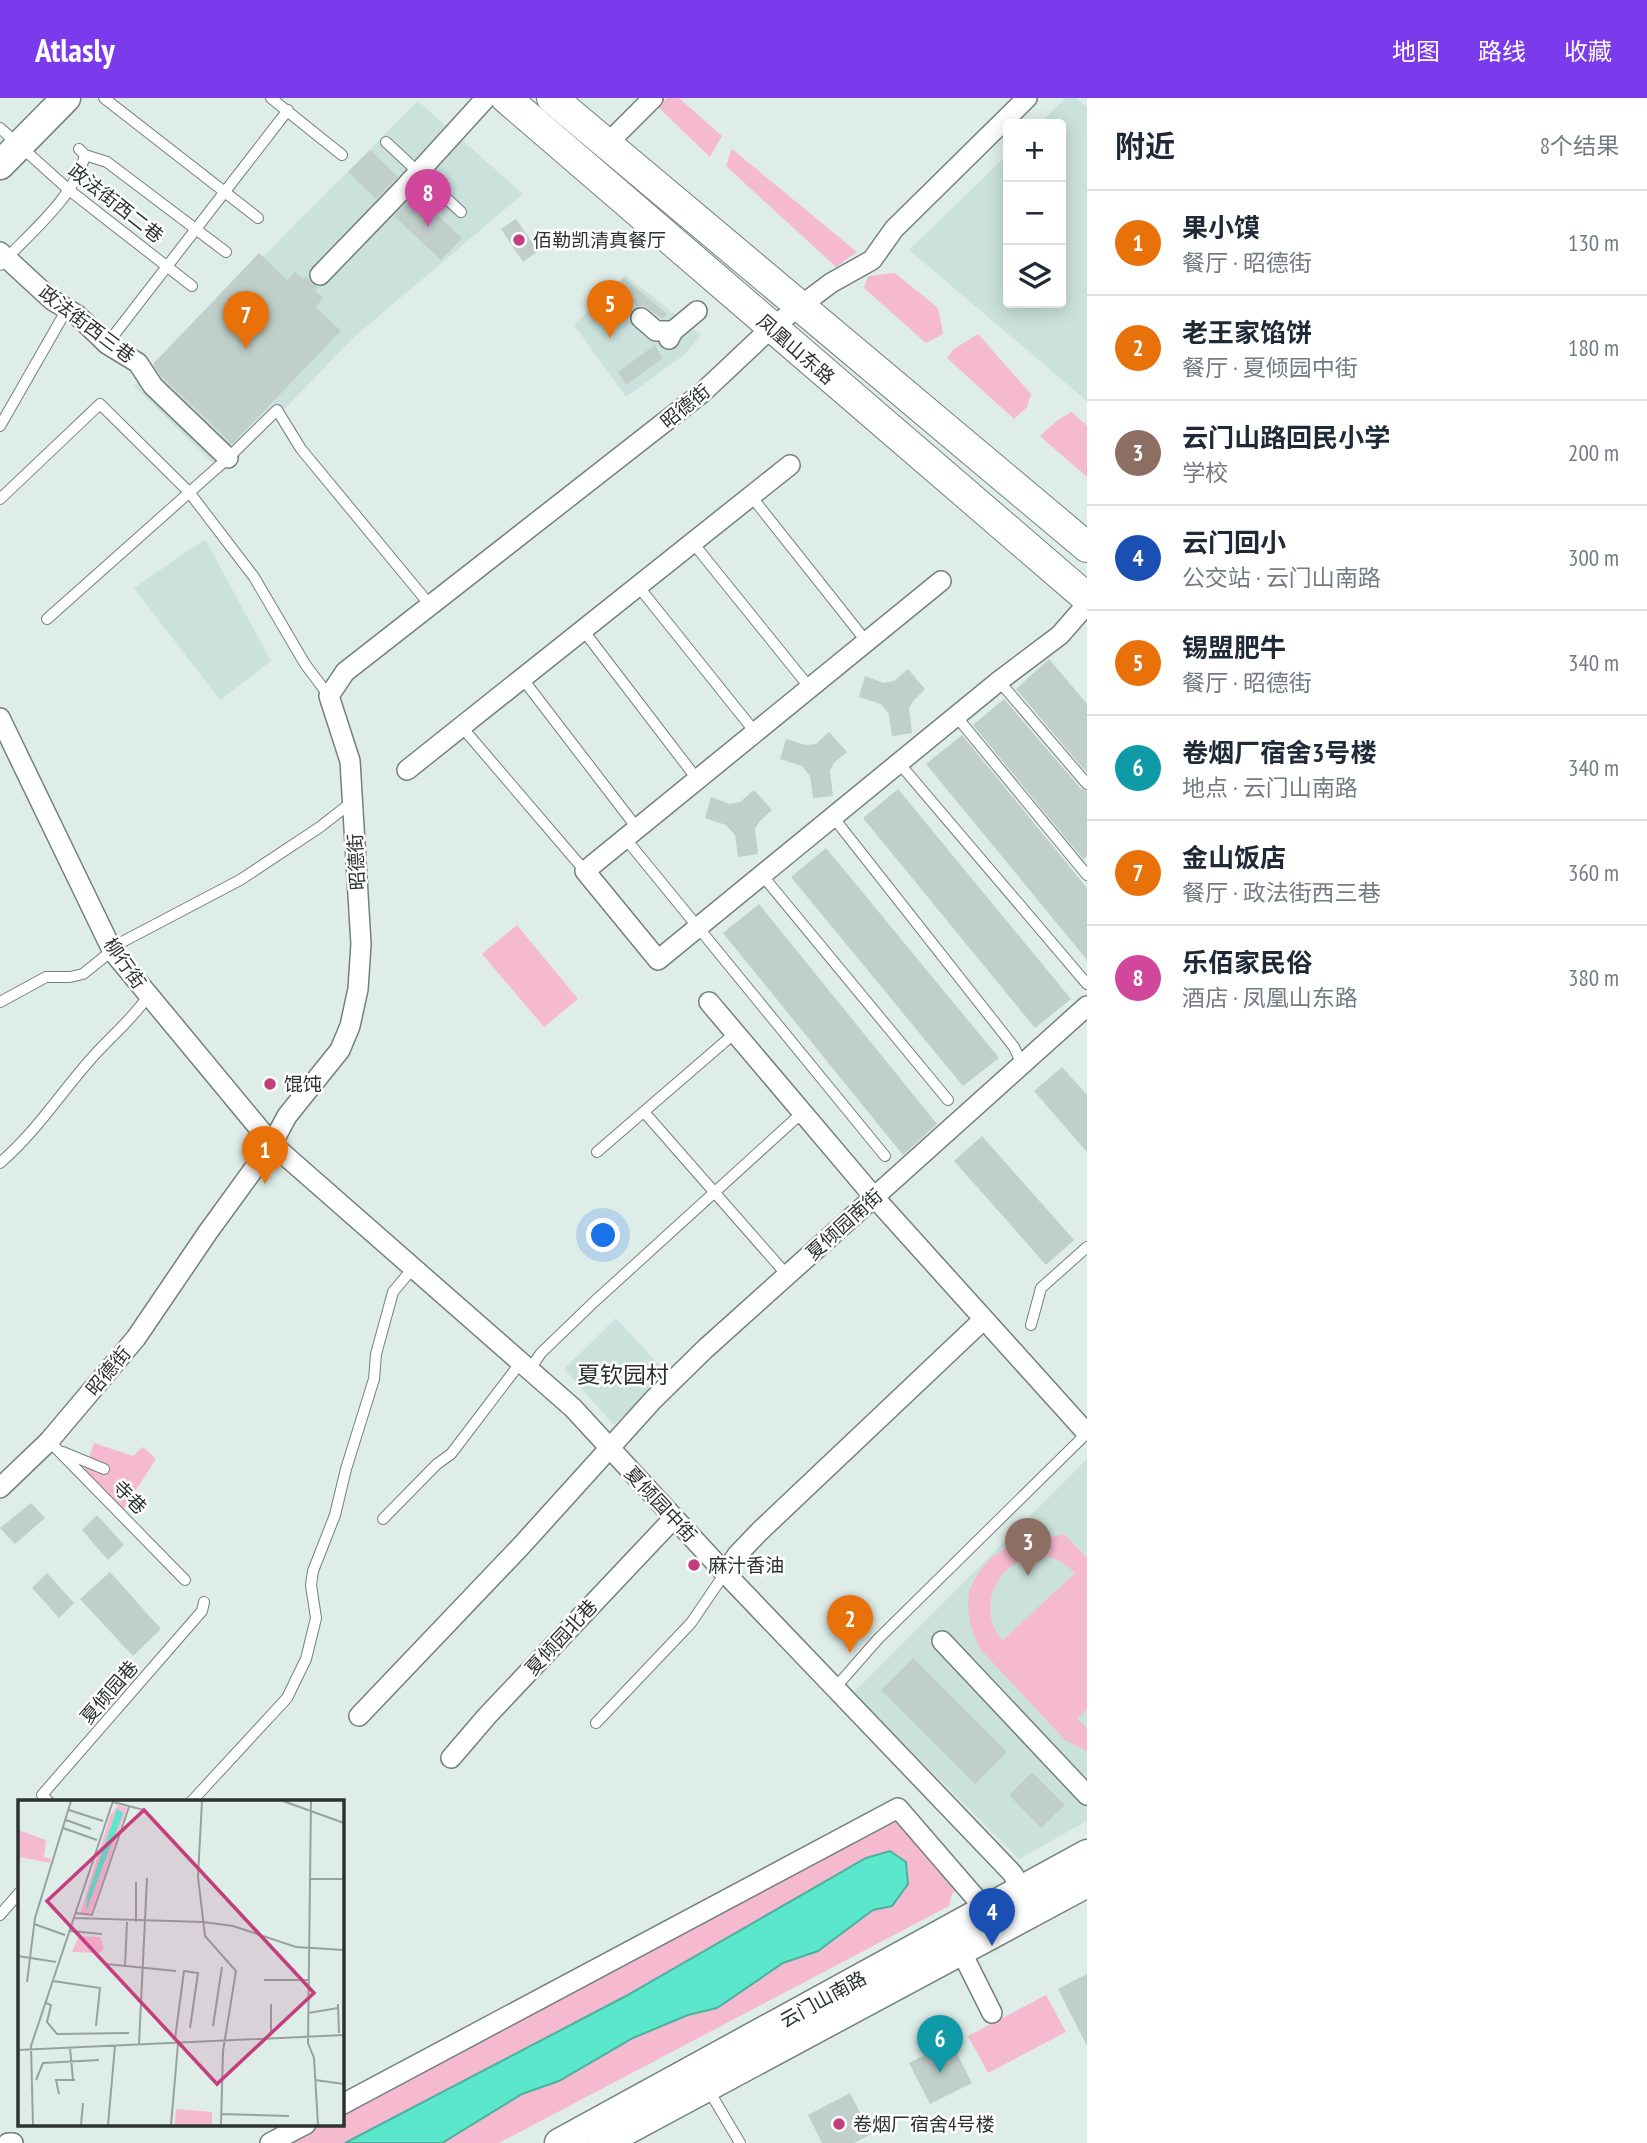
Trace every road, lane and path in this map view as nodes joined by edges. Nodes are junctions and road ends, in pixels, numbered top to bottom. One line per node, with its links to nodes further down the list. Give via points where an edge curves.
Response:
1 (104, 98): 16 (lane)
2 (271, 98): 9 (lane)
3 (486, 98): 14 (street)
4 (506, 98): 29 (main road, 凤凰山东路)
5 (552, 98): 11 (main road, 凤凰山东路)
6 (653, 98): 11 (street)
7 (1027, 98): 25 (street, 昭德街, via 894,229 872,260)
8 (58, 101): 12 (main road)
9 (288, 110): 13 (lane); 16 (lane)
10 (386, 142): 14 (lane)
11 (607, 144): 25 (main road, 凤凰山东路)
12 (6, 146): 15 (lane, 政法街西二巷)
13 (342, 155)
14 (419, 173): 17 (lane); 23 (street)
15 (69, 190): 19 (lane, via 81,171 82,152 107,162); 21 (lane); 22 (lane, 政法街西二巷)
16 (225, 191): 18 (lane); 19 (lane)
17 (461, 212)
18 (258, 218)
19 (195, 230): 20 (lane); 22 (lane)
20 (226, 252)
21 (2, 259): 26 (street, 政法街西三巷)
22 (168, 265): 24 (lane, 政法街西二巷); 30 (lane)
23 (320, 275)
24 (192, 286)
25 (799, 306): 29 (street, 昭德街); 38 (main road, 凤凰山东路)
26 (67, 309): 30 (street, 政法街西三巷); 31 (lane)
27 (696, 311): 28 (street, via 671,335 656,331)
28 (641, 318)
29 (771, 328): 41 (main road, 凤凰山东路); 43 (street, 昭德街, via 703,392)
30 (107, 344): 32 (street, 政法街西三巷, via 138,363 153,386)
31 (0, 426)
32 (229, 458): 34 (lane); 43 (lane, via 277,410 301,449)
33 (790, 465): 35 (street)
34 (189, 492): 36 (lane, via 100,404); 44 (lane); 50 (lane, via 254,577)
35 (751, 496): 37 (street); 46 (lane)
36 (0, 499)
37 (693, 542): 40 (street); 49 (lane)
38 (1087, 547)
39 (941, 581): 46 (street)
40 (638, 586): 45 (street); 54 (lane)
41 (1087, 598)
42 (1087, 604): 48 (street, via 1060,635)
43 (430, 605): 50 (street, 昭德街, via 345,671)
44 (47, 619)
45 (583, 630): 47 (street); 57 (lane)
46 (866, 642): 49 (street)
47 (522, 678): 53 (street); 61 (lane)
48 (999, 681): 51 (street); 58 (lane)
49 (810, 688): 54 (street)
50 (329, 696): 59 (street, 昭德街, via 350,761)
51 (957, 716): 55 (street); 64 (lane)
52 (0, 718): 66 (street, 柳行街)
53 (461, 726): 56 (street); 62 (lane)
54 (755, 732): 57 (street)
55 (899, 763): 60 (street); 67 (lane)
56 (407, 770)
57 (697, 779): 61 (street)
58 (1087, 785)
59 (352, 802): 66 (lane, via 240,880 124,941); 77 (street, 昭德街, via 361,944 350,1026 340,1050 287,1116)
60 (833, 817): 63 (street); 73 (lane)
61 (631, 833): 62 (street); 65 (lane)
62 (584, 871): 65 (street, via 658,960)
63 (762, 875): 65 (street); 74 (lane)
64 (1087, 875)
65 (698, 927): 79 (lane)
66 (113, 953): 68 (street, 柳行街); 69 (lane, via 83,974 46,977)
67 (1087, 984)
68 (148, 996): 77 (street, 柳行街); 80 (lane)
69 (0, 1002)
70 (709, 1002): 72 (street)
71 (1087, 1006): 82 (street, 夏倾园南街)
72 (735, 1033): 75 (lane); 76 (street)
73 (1019, 1058)
74 (948, 1100)
75 (644, 1112): 78 (lane); 81 (lane)
76 (804, 1114): 81 (lane); 82 (street)
77 (272, 1144): 84 (street, 夏倾园中街); 90 (street, 昭德街)
78 (597, 1152)
79 (885, 1156)
80 (0, 1163)
81 (715, 1192): 85 (lane); 88 (lane)
82 (874, 1197): 85 (street, 夏倾园南街); 86 (street)
83 (1087, 1247): 87 (lane, via 1041,1288)
84 (413, 1268): 88 (street, 夏倾园中街); 106 (lane, via 393,1292 374,1379 335,1515 313,1571 316,1618 306,1659 287,1698)
85 (788, 1275): 91 (street, 夏倾园南街, via 653,1400)
86 (983, 1320): 89 (street); 96 (street, via 760,1531)
87 (1031, 1325)
88 (526, 1366): 91 (street, 夏倾园中街); 95 (lane, via 451,1454)
89 (1084, 1430): 100 (lane, via 1083,1437 878,1639)
90 (54, 1446): 92 (lane); 93 (street, 昭德街); 97 (lane, 寺巷)
91 (610, 1449): 94 (street, 夏倾园中街); 101 (street, 夏倾园南街)
92 (104, 1469)
93 (0, 1488)
94 (674, 1517): 96 (street, 夏倾园中街); 103 (street, 夏倾园北巷)
95 (383, 1520)
96 (725, 1573): 100 (street, 夏倾园中街); 102 (lane, via 691,1623)
97 (185, 1580)
98 (204, 1602): 105 (lane, 夏倾园巷, via 202,1611 42,1795)
99 (942, 1641): 104 (street)
100 (835, 1688): 109 (street, 夏倾园中街, via 1012,1873)
101 (359, 1716)
102 (596, 1723)
103 (451, 1758)
104 (1087, 1796)
105 (47, 1800)
106 (193, 1800)
107 (1087, 1854): 109 (main road, 云门山南路)
108 (1087, 1883): 113 (main road, 云门山南路)
109 (1023, 1890): 111 (main road, 云门山南路)
110 (18, 1894): 112 (lane)
111 (986, 1910): 116 (street, via 898,1808); 119 (main road, 云门山南路)
112 (0, 1915)
113 (961, 1951): 114 (street); 115 (main road, 云门山南路)
114 (992, 2013)
115 (706, 2087): 120 (main road, 云门山南路); 121 (lane)
116 (343, 2104)
117 (302, 2126): 118 (street)
118 (270, 2143)
119 (559, 2143)
120 (603, 2143)
121 (740, 2143)

